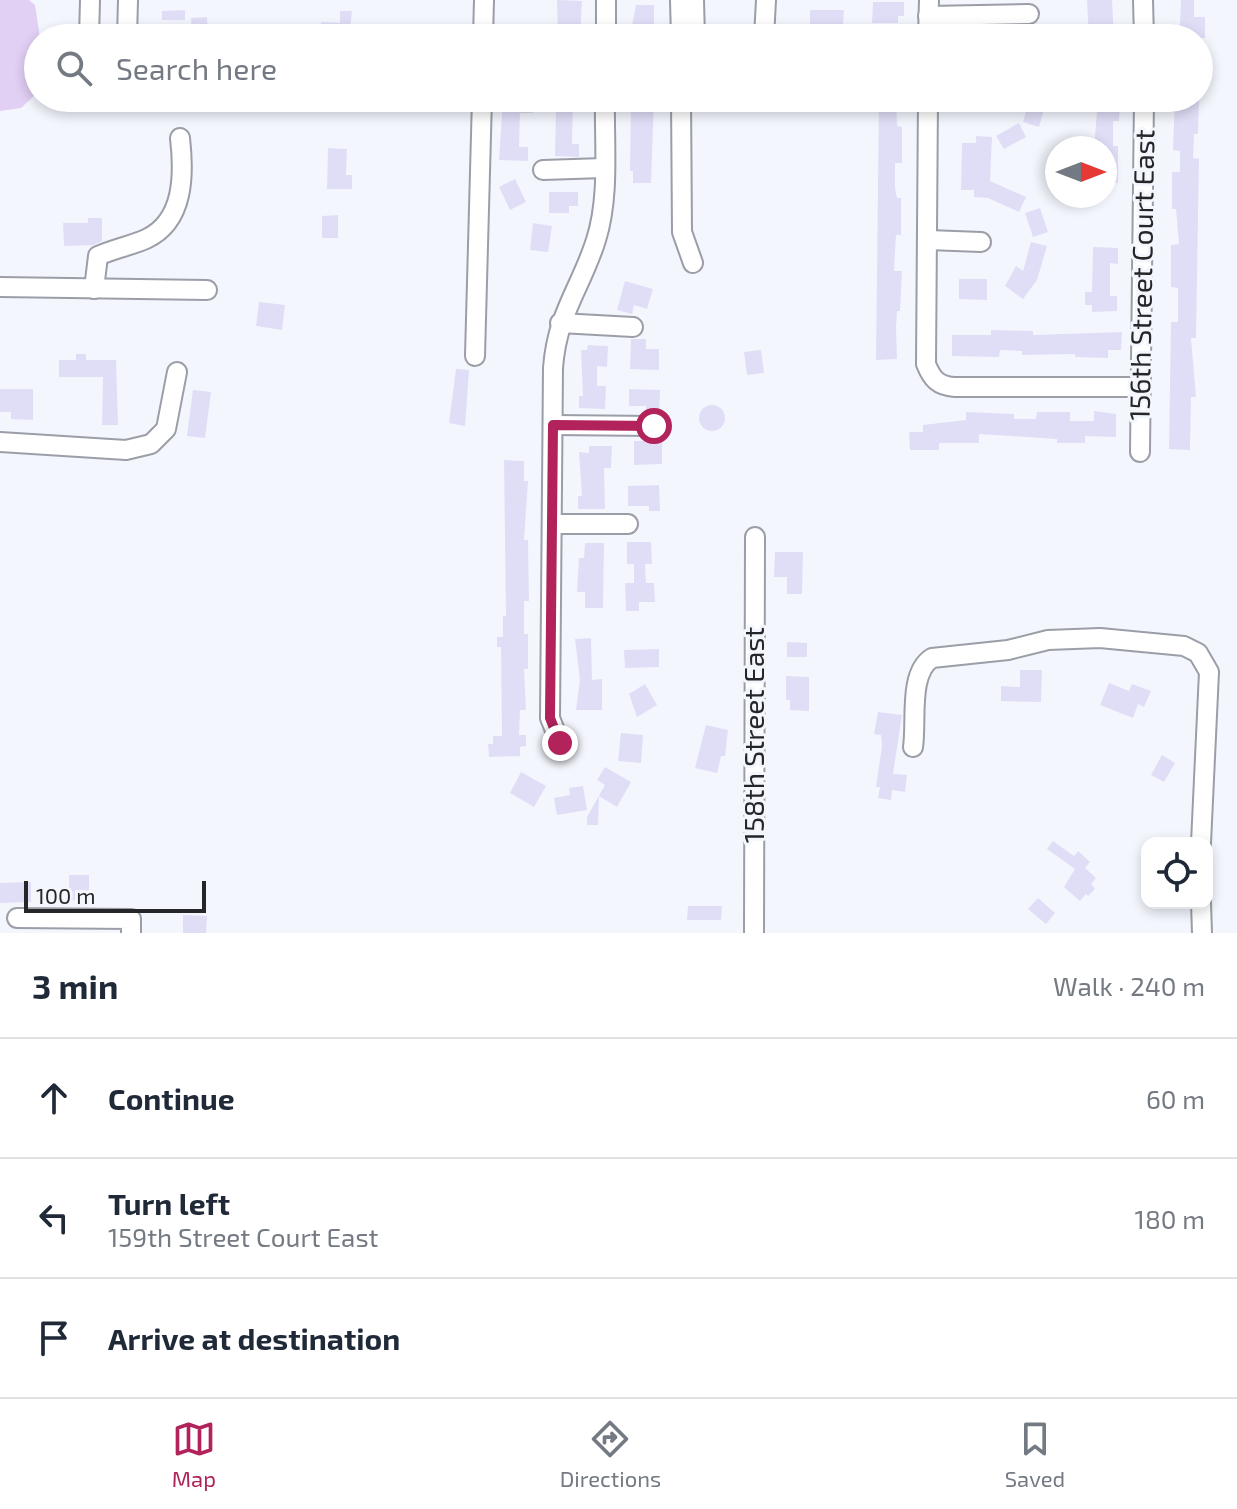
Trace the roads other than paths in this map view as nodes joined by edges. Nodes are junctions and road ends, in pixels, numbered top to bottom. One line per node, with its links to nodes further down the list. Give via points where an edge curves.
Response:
1 (90, 0): 11 (street)
2 (128, 0): 12 (street)
3 (484, 0): 13 (street)
4 (606, 0): 14 (street)
5 (680, 0): 15 (street)
6 (694, 0): 16 (street)
7 (766, 0): 17 (street)
8 (1143, 0): 18 (street)
9 (928, 8): 10 (street)
10 (1029, 14)
11 (89, 24)
12 (127, 24)
13 (483, 24)
14 (606, 24)
15 (681, 24)
16 (695, 24)
17 (765, 24)
18 (1144, 24)
19 (482, 112): 35 (street)
20 (605, 112): 25 (street)
21 (681, 112): 29 (street, via 682,232)
22 (928, 112): 27 (street)
23 (1144, 112): 37 (street, 156th Street Court East)
24 (180, 138): 31 (street, via 183,186 177,204 148,238 98,256)
25 (604, 168): 26 (street); 33 (street, via 597,239)
26 (543, 170)
27 (928, 240): 28 (street); 37 (street, via 926,364 935,381 955,387)
28 (981, 242)
29 (693, 263)
30 (0, 287): 31 (street)
31 (94, 289): 32 (street)
32 (207, 290)
33 (560, 323): 34 (street); 38 (street)
34 (633, 327)
35 (475, 356)
36 (177, 372): 40 (street, via 166,429 151,444 111,449)
37 (1141, 387): 41 (street, 156th Street Court East)
38 (553, 425): 39 (street); 42 (street)
39 (654, 426)
40 (0, 442)
41 (1140, 452)
42 (552, 524): 43 (street); 45 (street, via 550,718)
43 (628, 524)
44 (755, 537): 51 (street, 158th Street East)
45 (560, 743)
46 (913, 747): 47 (street, via 919,679 927,660 1048,640 1175,644 1198,653 1207,666)
47 (1201, 837)
48 (1201, 909): 52 (street)
49 (17, 918): 50 (street)
50 (131, 926)
51 (754, 933)
52 (1202, 933)

